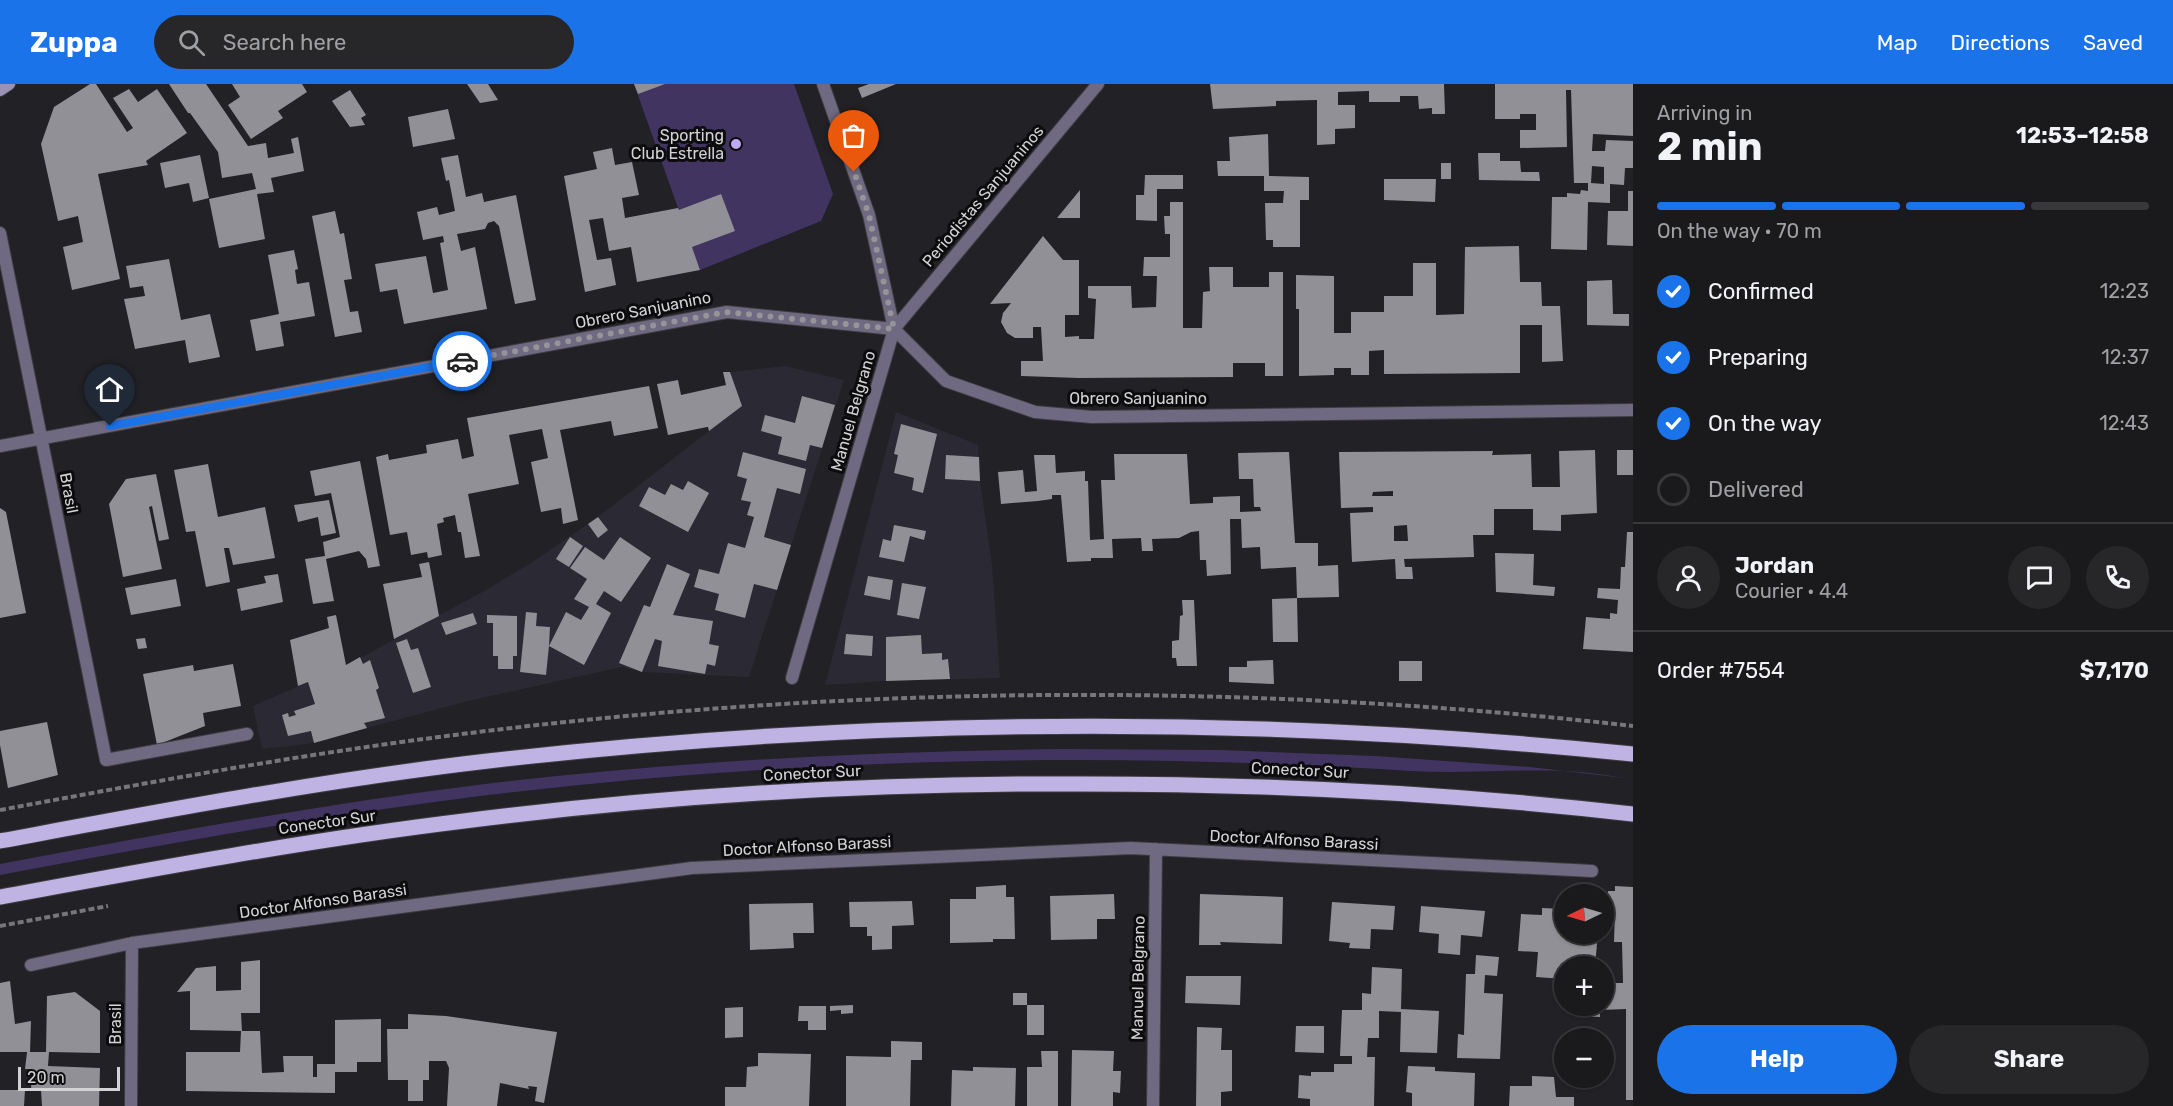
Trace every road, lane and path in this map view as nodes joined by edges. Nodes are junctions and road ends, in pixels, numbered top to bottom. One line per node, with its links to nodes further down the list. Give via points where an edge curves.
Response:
1 (9, 84): 4 (main road)
2 (823, 84): 6 (street, Manuel Belgrano, via 869,215)
3 (1098, 84): 6 (street, Periodistas Sanjuaninos)
4 (0, 90)
5 (0, 233): 8 (street, Brasil)
6 (894, 329): 7 (street, Obrero Sanjuanino, via 946,381 1035,412 1092,417); 8 (street, Obrero Sanjuanino, via 726,312); 10 (street, Manuel Belgrano)
7 (1633, 410)
8 (41, 439): 9 (street, Obrero Sanjuanino); 11 (street, Brasil, via 106,760)
9 (0, 446)
10 (792, 678)
11 (247, 734)
12 (1633, 754): 14 (main road, via 1257,728 1063,726 840,732 600,749 408,771 255,794)
13 (1633, 814): 17 (main road, Conector Sur, via 1430,796 1198,784 966,784 812,790 464,820 274,848)
14 (0, 841)
15 (1156, 849): 16 (street, Doctor Alfonso Barassi); 18 (street, Doctor Alfonso Barassi, via 692,868); 21 (street, Manuel Belgrano)
16 (1592, 871)
17 (0, 897)
18 (132, 943): 19 (street, Doctor Alfonso Barassi); 20 (street, Brasil)
19 (32, 965)
20 (131, 1106)
21 (1154, 1106)

